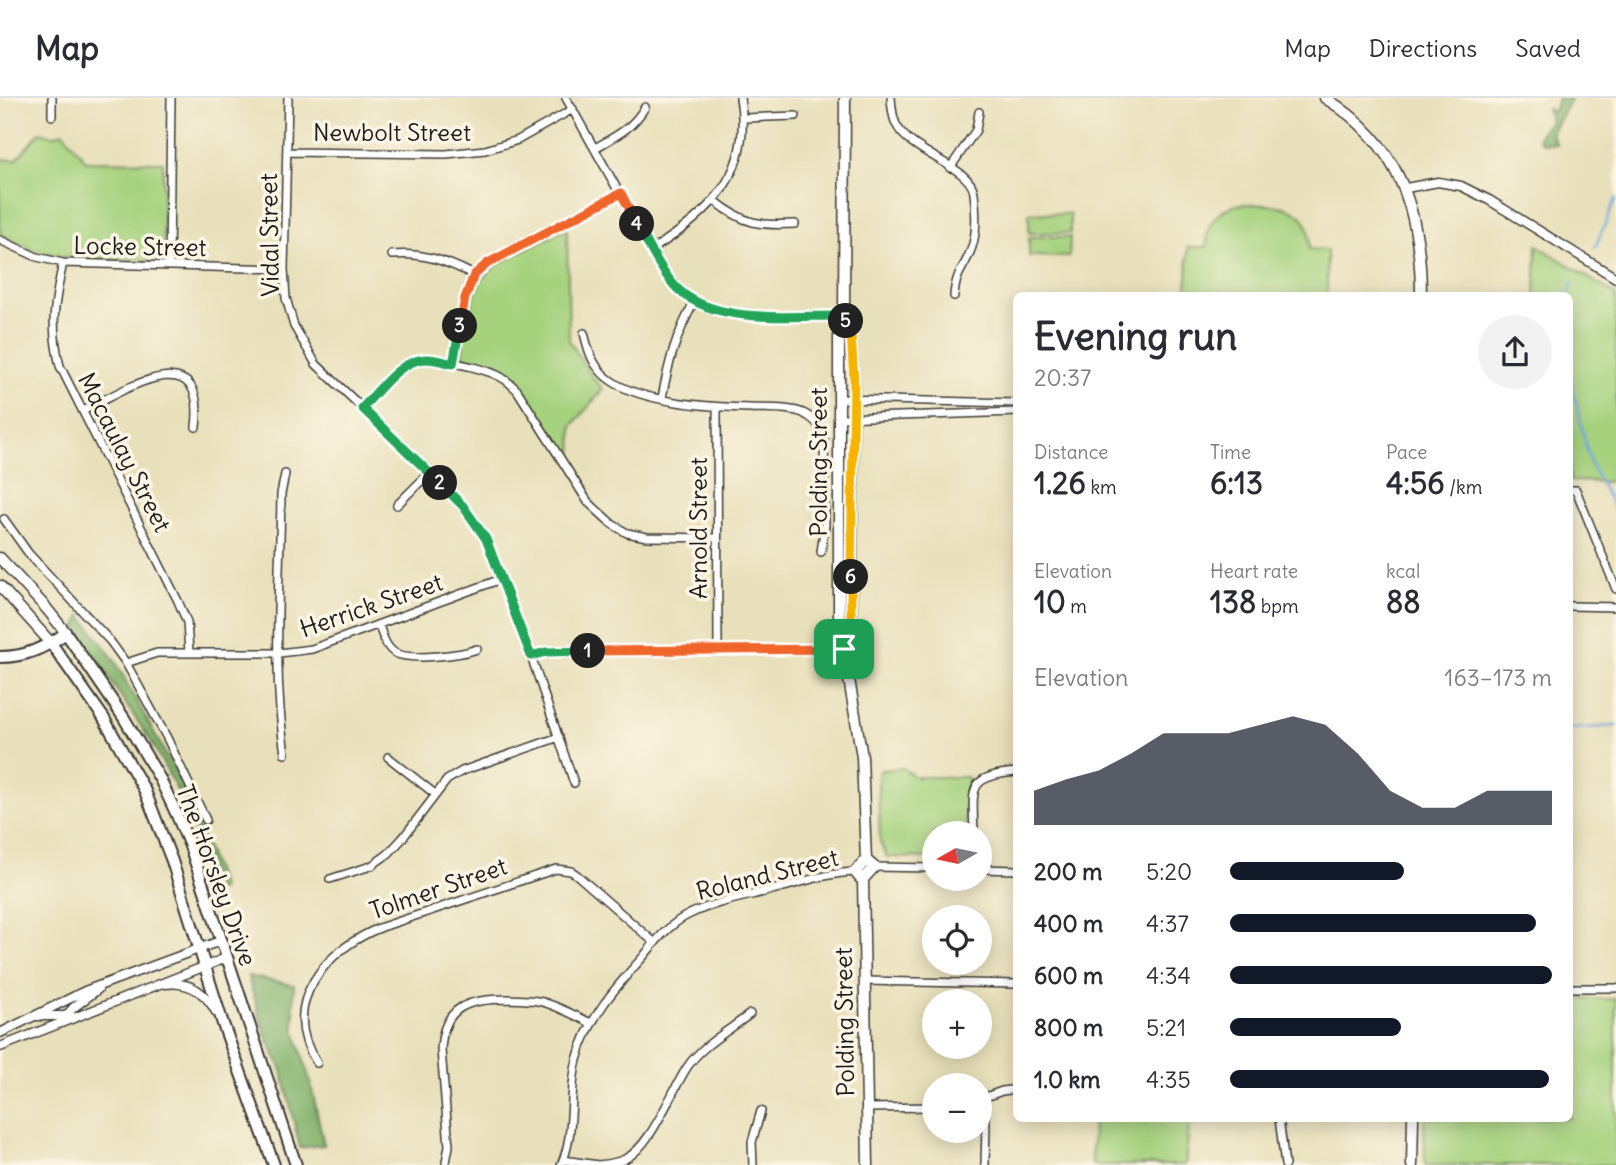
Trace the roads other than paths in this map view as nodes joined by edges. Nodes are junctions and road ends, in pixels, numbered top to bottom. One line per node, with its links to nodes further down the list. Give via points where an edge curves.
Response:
1 (52, 98): 12 (street)
2 (172, 98): 26 (street)
3 (288, 98): 16 (street, Vidal Street)
4 (566, 98): 10 (street)
5 (740, 98): 14 (street)
6 (845, 98): 33 (main road, Polding Street)
7 (891, 98): 17 (street, via 897,126 905,137)
8 (1325, 98): 18 (main road, via 1379,144)
9 (645, 107): 15 (street, via 625,131)
10 (573, 109): 15 (street); 16 (street, Newbolt Street, via 518,140 485,150 446,154)
11 (979, 112): 17 (street, via 976,130)
12 (52, 116)
13 (796, 116): 14 (street)
14 (744, 118): 20 (street, via 732,172)
15 (595, 148): 19 (street)
16 (287, 152): 27 (street, Vidal Street)
17 (950, 168): 31 (street, via 966,176 975,195 972,248 955,278)
18 (1406, 188): 29 (street, via 1438,182 1461,186); 30 (main road, via 1420,250)
19 (621, 193): 23 (street); 28 (street)
20 (715, 201): 21 (street, via 748,222); 23 (street, via 682,231)
21 (795, 223)
22 (0, 240): 25 (street, Locke Street)
23 (651, 250): 32 (street, via 675,286)
24 (392, 255): 28 (street, via 428,256)
25 (63, 263): 26 (street, Locke Street); 43 (street, Macaulay Street, via 53,311 54,341 60,366)
26 (169, 266): 27 (street, Locke Street)
27 (284, 269): 42 (street, Vidal Street, via 286,299 304,347)
28 (474, 275): 35 (street)
29 (1615, 275)
30 (1421, 292)
31 (954, 296)
32 (694, 302): 33 (street, via 737,315); 36 (street, via 678,332)
33 (844, 316): 37 (main road, Polding Street, via 839,333); 38 (main road, Polding Street, via 851,332)
34 (584, 333): 36 (street, via 598,369 612,382)
35 (453, 364): 42 (street, via 413,361); 54 (street, via 488,371 517,390 588,502 612,524 647,537)
36 (662, 398): 41 (street)
37 (839, 399): 38 (street); 46 (main road, Polding Street)
38 (853, 399): 39 (street); 47 (main road, Polding Street)
39 (960, 401): 40 (street); 45 (street)
40 (1013, 403)
41 (717, 407): 54 (street, Arnold Street); 55 (street, via 792,410 822,428 825,525)
42 (362, 408): 49 (street, Vidal Street)
43 (83, 411): 48 (street, via 148,379 177,377 188,382 195,393 199,407); 68 (street, Macaulay Street, via 178,601 187,622)
44 (1013, 412): 45 (street)
45 (961, 413): 47 (street)
46 (839, 418): 47 (street); 67 (main road, Polding Street, via 839,636)
47 (853, 418): 67 (main road, Polding Street, via 851,635)
48 (196, 427)
49 (430, 472): 52 (street); 57 (street, Vidal Street, via 474,520)
50 (285, 474): 69 (street)
51 (1573, 490): 59 (street)
52 (397, 505)
53 (4, 519): 72 (street, via 29,554)
54 (717, 538): 66 (street, Arnold Street)
55 (821, 552)
56 (0, 558): 63 (main road, The Horsley Drive)
57 (500, 579): 62 (street, Herrick Street); 70 (street, Vidal Street)
58 (0, 586): 64 (main road, The Horsley Drive)
59 (1616, 589)
60 (1573, 606): 61 (street)
61 (1616, 607)
62 (379, 625): 65 (street, via 386,643 403,656 451,656); 69 (street, Herrick Street, via 312,649)
63 (66, 633): 64 (main road); 87 (main road, The Horsley Drive, via 160,779 190,846)
64 (51, 643): 71 (main road, via 28,654); 89 (main road, The Horsley Drive, via 103,717 145,791)
65 (477, 649)
66 (718, 649): 67 (street); 70 (street)
67 (844, 649): 81 (main road, Polding Street, via 862,757)
68 (189, 653): 69 (street, Herrick Street); 72 (street, Herrick Street, via 157,653)
69 (279, 653): 74 (street)
70 (531, 656): 73 (street, Vidal Street)
71 (0, 657)
72 (126, 663): 79 (street)
73 (559, 737): 77 (street, Vidal Street); 78 (street, via 462,771)
74 (285, 754)
75 (388, 757): 78 (street)
76 (1013, 772): 80 (street, via 989,775 976,786)
77 (575, 783)
78 (436, 794): 86 (street, via 388,854 371,866)
79 (206, 820)
80 (974, 821)
81 (870, 863): 82 (street, Roland Street); 85 (main road)
82 (922, 867)
83 (992, 869): 84 (street)
84 (1013, 870)
85 (859, 875): 88 (street, Roland Street, via 831,874 689,914); 92 (main road, Polding Street)
86 (330, 879)
87 (220, 941): 89 (street); 90 (main road, The Horsley Drive)
88 (655, 943): 101 (street, Roland Street); 105 (street, Tolmer Street, via 585,881 556,869 382,927 341,949 315,975 304,1011 304,1035)
89 (199, 948): 91 (main road, The Horsley Drive); 93 (street)
90 (226, 958): 91 (street); 117 (main road, The Horsley Drive)
91 (205, 966): 97 (street); 102 (main road, The Horsley Drive)
92 (864, 981): 94 (street); 109 (main road, Polding Street)
93 (105, 983): 99 (street); 100 (street)
94 (1013, 984)
95 (1573, 988): 96 (street)
96 (1616, 988)
97 (137, 991): 100 (street, via 76,1017); 102 (street, via 173,983 188,985 206,997)
98 (750, 1014): 118 (street, via 688,1065 639,1149 627,1158)
99 (33, 1015): 100 (street); 103 (street)
100 (63, 1018): 104 (street)
101 (591, 1023): 114 (street, via 535,1000 484,999 454,1012 441,1034 449,1134); 115 (street, Roland Street, via 577,1059)
102 (223, 1024): 116 (main road, The Horsley Drive)
103 (0, 1033)
104 (0, 1047)
105 (317, 1063)
106 (1013, 1090): 107 (street)
107 (992, 1095)
108 (922, 1107): 109 (street)
109 (867, 1108): 120 (main road, Polding Street)
110 (761, 1111): 119 (street, via 752,1142)
111 (1280, 1122): 122 (street)
112 (1413, 1122): 123 (main road)
113 (986, 1143): 121 (street)
114 (446, 1161)
115 (562, 1162): 118 (street)
116 (274, 1165)
117 (296, 1165)
118 (598, 1165)
119 (753, 1165)
120 (868, 1165)
121 (985, 1165)
122 (1285, 1165)
123 (1412, 1165)

